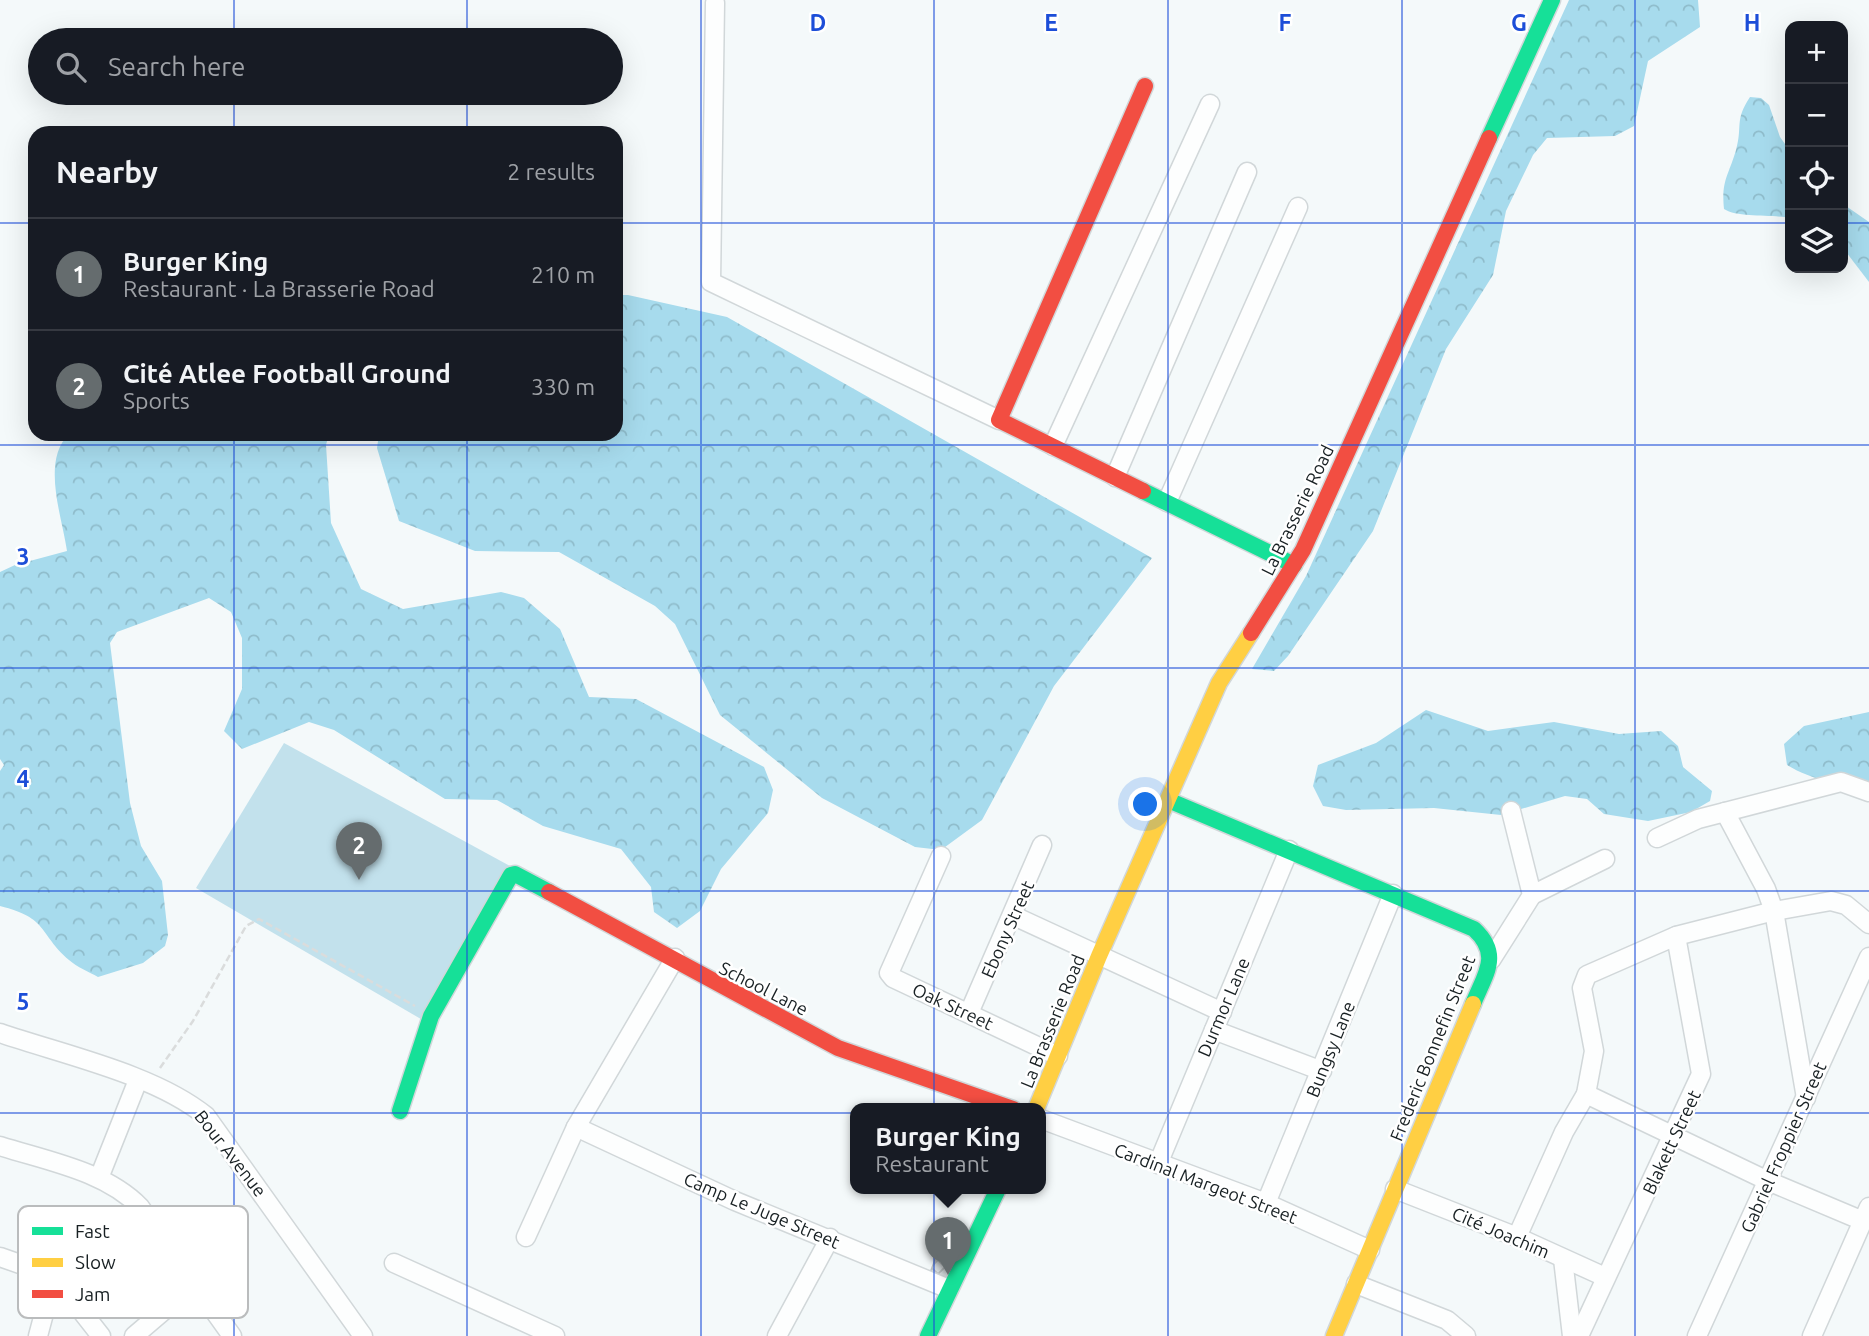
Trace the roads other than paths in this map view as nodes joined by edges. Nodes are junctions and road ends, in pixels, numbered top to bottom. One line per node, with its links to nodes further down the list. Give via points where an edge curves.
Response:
1 (1552, 0): 11 (street, La Brasserie Road)
2 (715, 3): 7 (street, via 711,282)
3 (1145, 86): 7 (street)
4 (1210, 104): 8 (street)
5 (1247, 172): 9 (street)
6 (1298, 207): 10 (street)
7 (999, 420): 8 (street)
8 (1053, 446): 9 (street)
9 (1115, 477): 10 (street)
10 (1167, 502): 11 (street)
11 (1294, 565): 13 (street, La Brasserie Road, via 1219,683)
12 (1869, 792): 15 (street, via 1841,782)
13 (1168, 800): 18 (street, Frederic Bonnefin Street); 27 (street, La Brasserie Road)
14 (1511, 811): 22 (street)
15 (1725, 812): 16 (street); 23 (street)
16 (1657, 838)
17 (1042, 845): 24 (street, Ebony Street)
18 (1289, 850): 21 (street, Frederic Bonnefin Street); 31 (street, Durmor Lane)
19 (941, 856): 32 (street, Oak Street, via 889,973)
20 (1605, 859): 22 (street)
21 (1393, 894): 30 (street, Frederic Bonnefin Street, via 1474,929 1488,943); 36 (street, Bungsy Lane)
22 (1532, 895): 30 (street)
23 (1774, 911): 25 (street, via 1832,901 1846,905); 26 (street); 39 (street)
24 (1014, 916): 27 (street); 32 (street, Ebony Street)
25 (1869, 924)
26 (1676, 936): 38 (street, via 1587,975 1582,988 1594,1051); 45 (street, Blakett Street, via 1701,1074)
27 (1099, 956): 31 (street); 35 (street, La Brasserie Road)
28 (1869, 957): 39 (street, Gabriel Froppier Street)
29 (675, 958): 40 (street, School Lane, via 700,976 838,1048); 42 (street, School Lane, via 511,875 431,1016); 44 (street)
30 (1491, 960): 50 (street, Frederic Bonnefin Street)
31 (1222, 1012): 33 (street, Durmor Lane)
32 (969, 1013): 35 (street, Oak Street)
33 (1213, 1030): 36 (street); 47 (street, Durmor Lane)
34 (0, 1033): 37 (street, Bour Avenue)
35 (1058, 1056): 41 (street, La Brasserie Road)
36 (1322, 1071): 52 (street, Bungsy Lane)
37 (144, 1081): 48 (street); 74 (street, Bour Avenue, via 189,1102 206,1116)
38 (1586, 1094): 45 (street); 56 (street)
39 (1806, 1098): 49 (street, Gabriel Froppier Street)
40 (996, 1103)
41 (1038, 1103)
42 (400, 1111)
43 (1046, 1121): 47 (street, Cardinal Margeot Street)
44 (576, 1127): 55 (street); 57 (street, Camp Le Juge Street, via 735,1201)
45 (1675, 1136): 49 (street); 63 (street, Blakett Street)
46 (0, 1146): 48 (street)
47 (1158, 1164): 52 (street, Cardinal Margeot Street)
48 (99, 1178): 53 (street)
49 (1768, 1181): 54 (street); 82 (street, Gabriel Froppier Street)
50 (1395, 1189): 56 (street, Cité Joachim); 58 (street, Frederic Bonnefin Street)
51 (996, 1194): 65 (street)
52 (1266, 1203): 58 (street, Cardinal Margeot Street)
53 (139, 1206)
54 (1866, 1214): 83 (street)
55 (526, 1237)
56 (1517, 1237): 60 (street, Cité Joachim)
57 (830, 1238): 65 (street, Camp Le Juge Street); 76 (street)
58 (1370, 1250): 64 (street, Frederic Bonnefin Street)
59 (0, 1257): 61 (street)
60 (1563, 1259): 63 (street, Cité Joachim); 80 (street)
61 (18, 1263)
62 (394, 1263): 75 (street)
63 (1605, 1277): 81 (street, Blakett Street)
64 (1356, 1284): 78 (street, Frederic Bonnefin Street); 79 (street, via 1447,1320)
65 (949, 1289): 77 (street)
66 (43, 1318): 70 (street)
67 (87, 1318): 71 (street)
68 (155, 1318): 72 (street)
69 (219, 1318): 73 (street)
70 (38, 1336)
71 (101, 1336)
72 (134, 1336)
73 (232, 1336)
74 (363, 1336)
75 (555, 1336)
76 (777, 1336)
77 (928, 1336)
78 (1334, 1336)
79 (1466, 1336)
80 (1572, 1336)
81 (1579, 1336)
82 (1697, 1336)
83 (1812, 1336)

